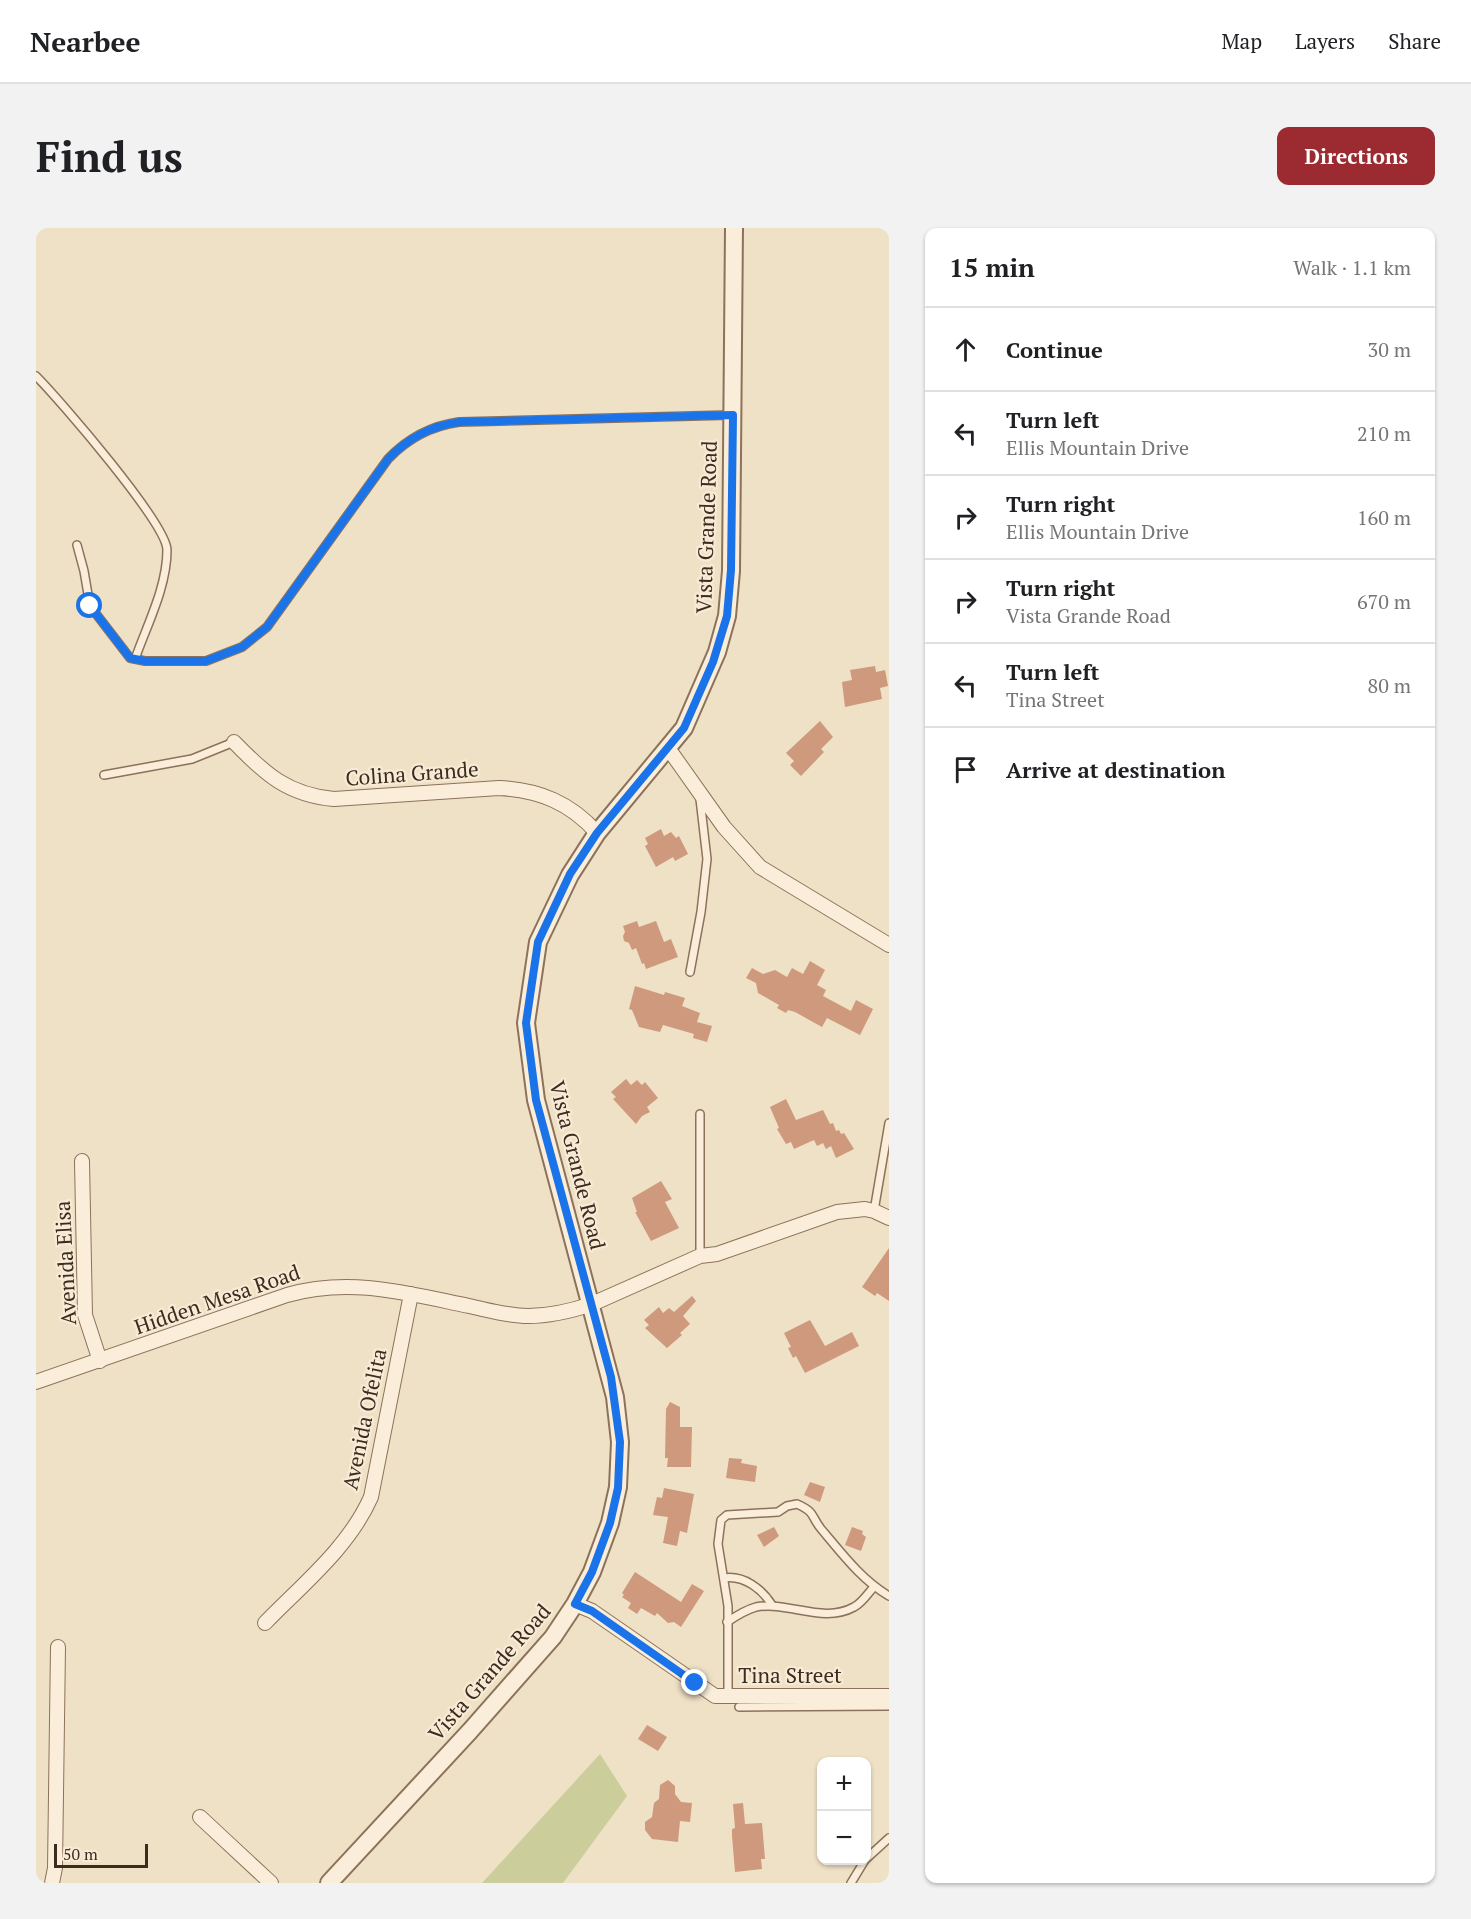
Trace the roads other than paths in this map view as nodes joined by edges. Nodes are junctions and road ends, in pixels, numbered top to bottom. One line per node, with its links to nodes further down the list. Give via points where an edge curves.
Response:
1 (734, 228): 3 (street, Vista Grande Road)
2 (36, 376): 5 (lane, via 127,485 156,523 167,547 165,573)
3 (733, 415): 5 (lane, via 459,422 427,429 388,459 267,627 242,647 206,661); 7 (street, Vista Grande Road, via 727,616 713,662 684,728)
4 (77, 545): 5 (lane, via 90,606)
5 (132, 659)
6 (234, 742): 8 (lane, via 192,759); 10 (street, Colina Grande, via 267,774 312,796 334,799 515,788 559,801)
7 (668, 748): 9 (street); 10 (street, Vista Grande Road)
8 (104, 775)
9 (699, 793): 11 (street, via 760,867); 12 (lane, via 707,859)
10 (597, 833): 20 (street, Vista Grande Road, via 570,874 538,942 526,1023 536,1100)
11 (889, 945)
12 (690, 972)
13 (700, 1114): 18 (lane)
14 (889, 1122): 16 (lane)
15 (82, 1161): 21 (street, Avenida Elisa, via 85,1315)
16 (874, 1211): 17 (street); 18 (street, Hidden Mesa Road, via 837,1212 717,1254)
17 (889, 1218)
18 (700, 1256): 20 (street, Hidden Mesa Road)
19 (411, 1294): 20 (street, Hidden Mesa Road, via 510,1315 562,1313); 21 (street, Hidden Mesa Road, via 353,1286 313,1288); 29 (street, Avenida Ofelita, via 368,1504 345,1540)
20 (591, 1304): 26 (street, Vista Grande Road, via 615,1397 620,1442 618,1488 607,1533)
21 (100, 1361): 22 (street, Hidden Mesa Road)
22 (36, 1382)
23 (724, 1578): 24 (lane, via 718,1544 721,1520 727,1515 778,1512 797,1504 810,1510 850,1564); 27 (lane, via 732,1577 756,1587); 28 (lane)
24 (874, 1587): 25 (lane); 27 (lane, via 856,1606 845,1611 822,1614)
25 (889, 1596)
26 (575, 1604): 31 (street, Tina Street, via 592,1611 715,1696); 41 (street, Vista Grande Road, via 553,1638)
27 (772, 1605): 28 (lane, via 755,1607)
28 (727, 1622): 31 (lane)
29 (265, 1623)
30 (58, 1647): 39 (street)
31 (728, 1696): 32 (street, Tina Street)
32 (889, 1696)
33 (889, 1706): 34 (lane)
34 (739, 1707)
35 (200, 1817): 40 (street)
36 (889, 1838): 37 (lane)
37 (871, 1854)
38 (862, 1865): 42 (lane)
39 (52, 1883)
40 (271, 1883)
41 (329, 1883)
42 (851, 1883)

